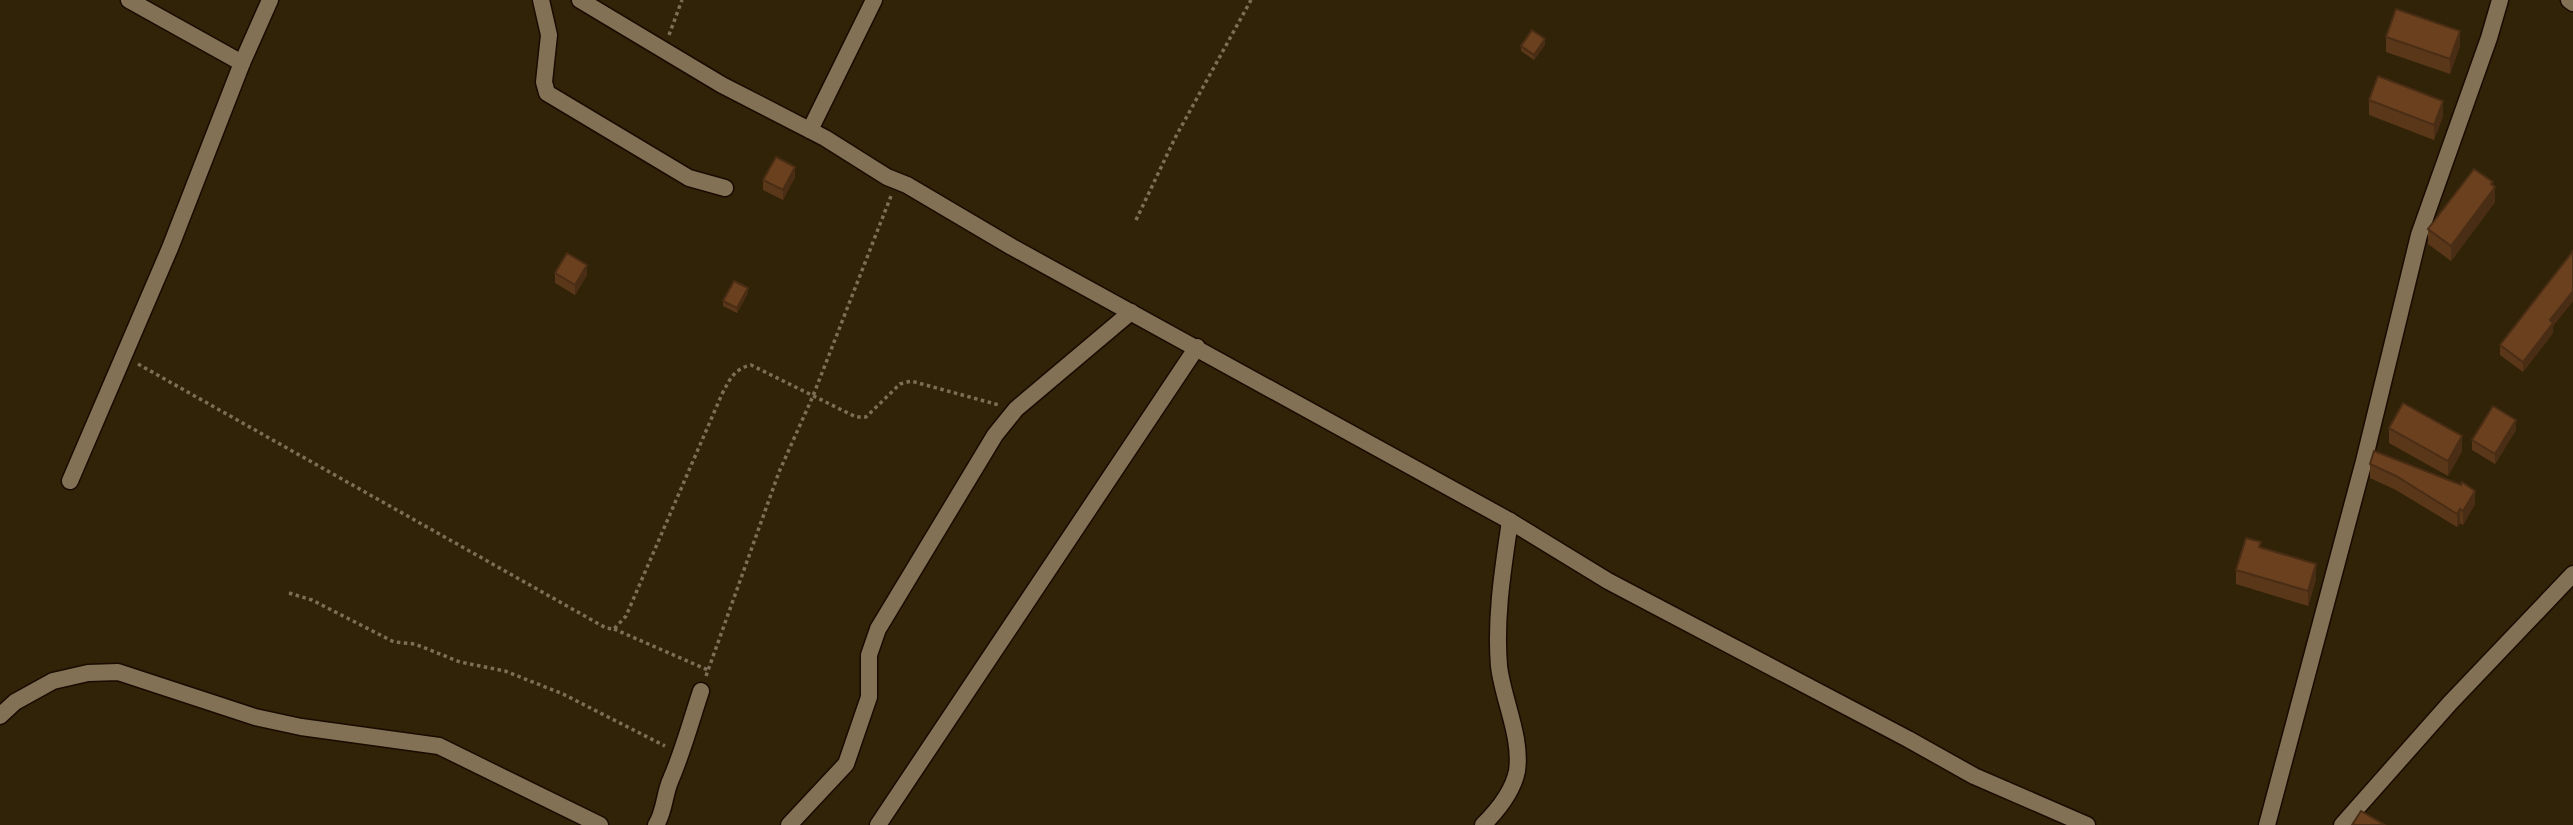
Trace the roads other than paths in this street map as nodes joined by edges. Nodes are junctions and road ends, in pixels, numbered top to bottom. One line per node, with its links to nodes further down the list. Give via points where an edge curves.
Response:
1 (129, 0): 7 (street)
2 (270, 0): 7 (street)
3 (541, 0): 9 (street, via 549,35 547,93 689,178)
4 (580, 0): 8 (street, via 722,85)
5 (874, 0): 8 (street)
6 (2500, 0): 23 (street, via 2418,235 2364,461)
7 (242, 63): 12 (street)
8 (810, 130): 10 (street)
9 (724, 188)
10 (1131, 312): 11 (street); 19 (street, via 1016,409 995,435 878,629 869,655 869,697 846,764)
11 (1197, 347): 13 (street); 20 (street)
12 (70, 481)
13 (1510, 521): 21 (street, via 1500,585 1499,666 1518,752 1511,788); 22 (street, via 1608,581 1973,776)
14 (2573, 574): 24 (street)
15 (701, 691): 18 (street)
16 (0, 716): 17 (street, via 53,681 118,672 256,717 439,746)
17 (600, 825)
18 (656, 825)
19 (789, 825)
20 (878, 825)
21 (1483, 825)
22 (2087, 825)
23 (2267, 825)
24 (2342, 825)

